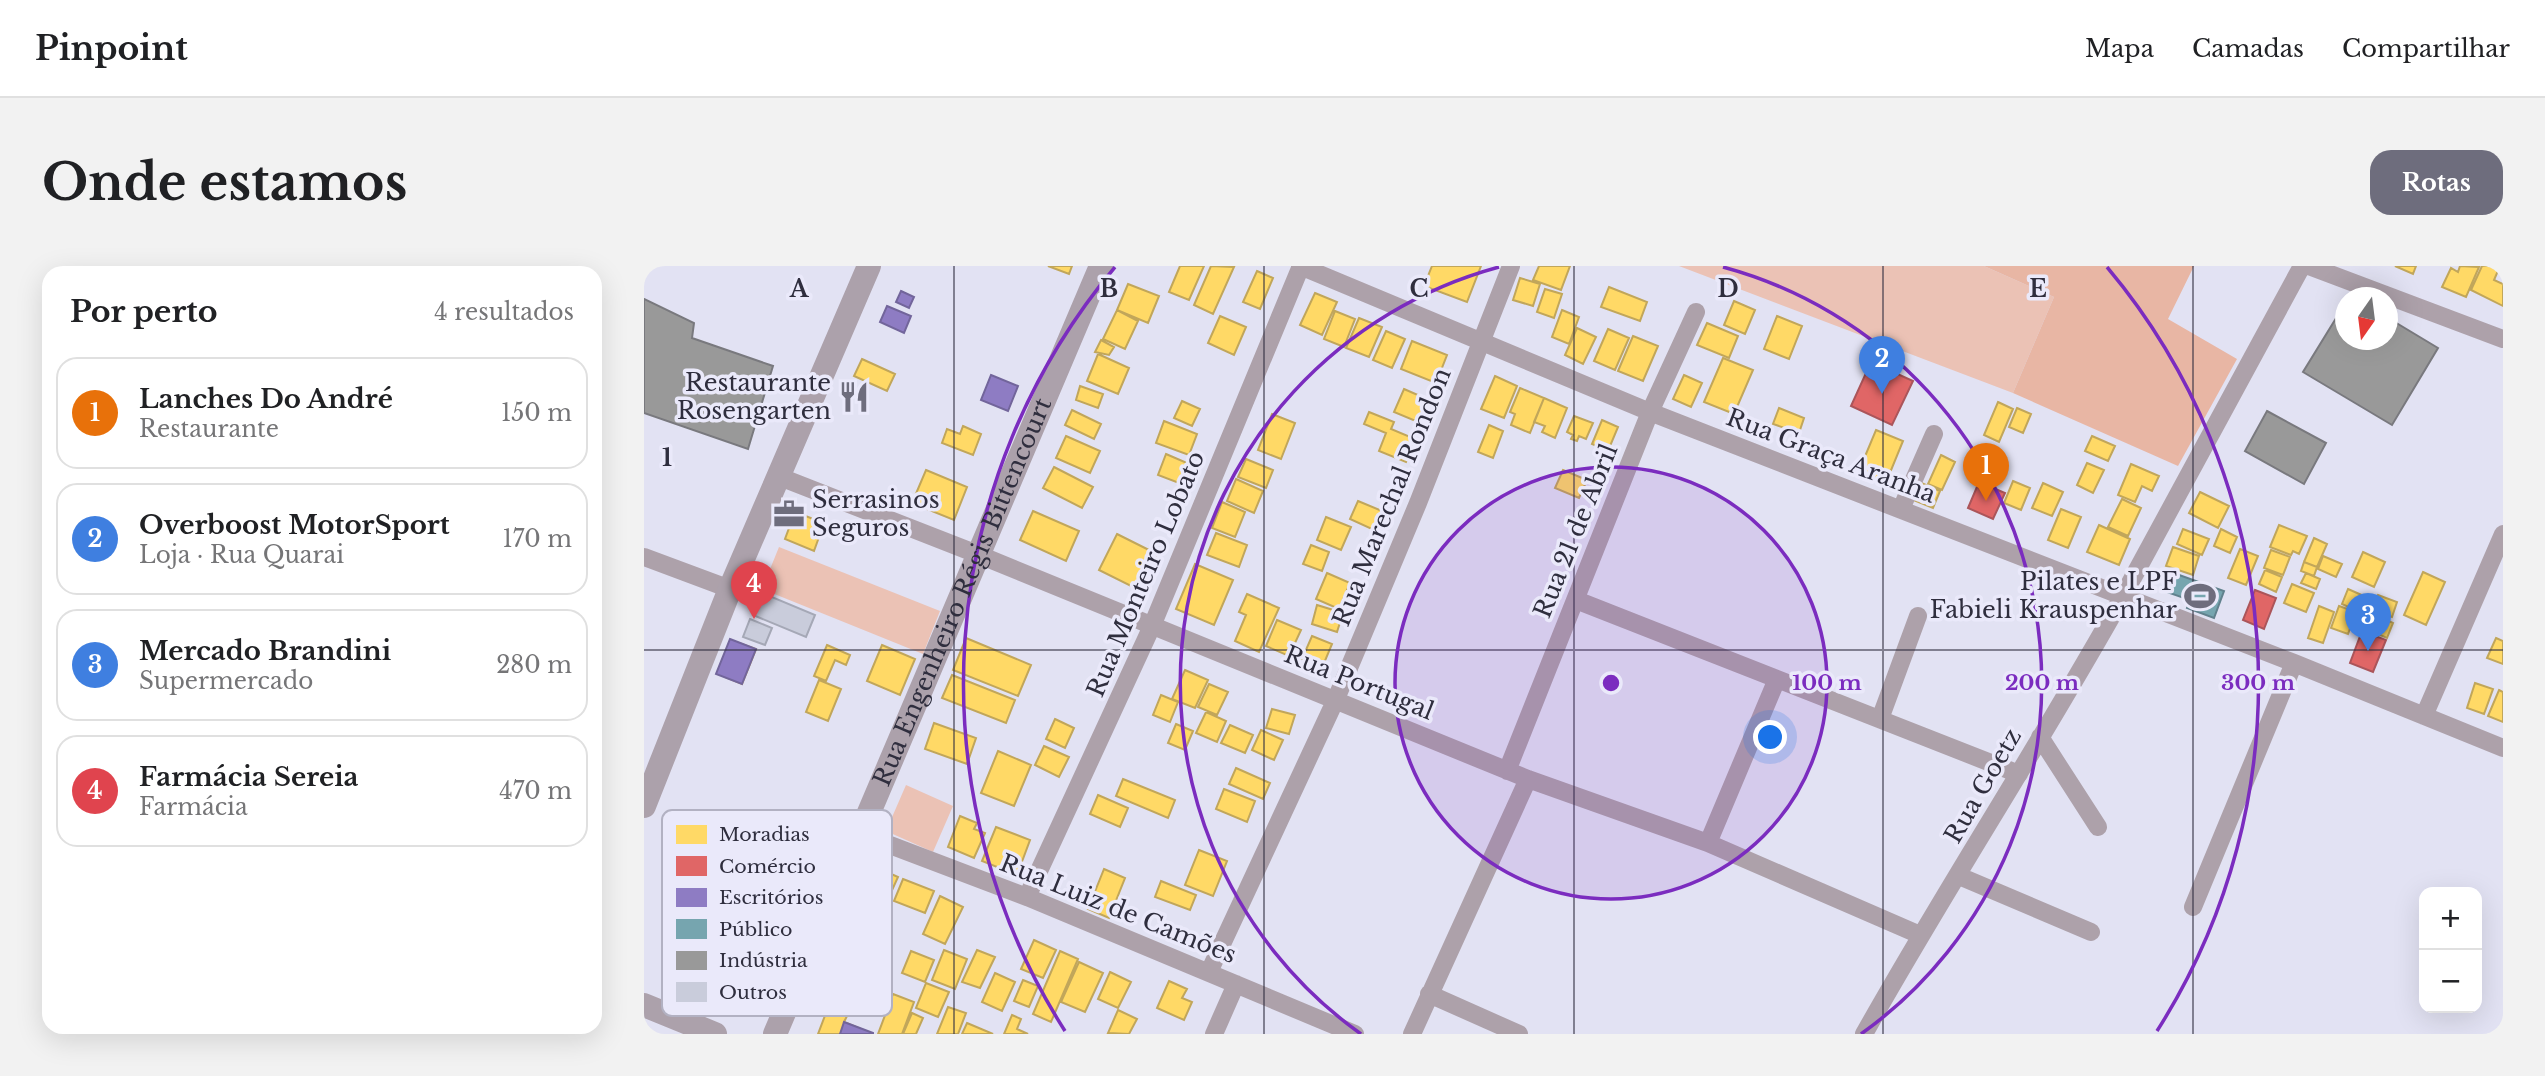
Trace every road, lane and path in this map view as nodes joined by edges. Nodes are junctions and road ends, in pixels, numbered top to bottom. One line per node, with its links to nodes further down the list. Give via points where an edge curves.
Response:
1 (869, 266): 12 (street)
2 (1101, 266): 15 (street, Rua Engenheiro Régis Bittencourt)
3 (1301, 266): 9 (street, Rua Graça Aranha); 21 (street, Rua Monteiro Lobato)
4 (1511, 266): 9 (street, Rua Marechal Rondon)
5 (2302, 266): 18 (street, Rua Goetz)
6 (2309, 266): 8 (street)
7 (1696, 313): 10 (street, Rua 21 de Abril)
8 (2503, 339)
9 (1481, 342): 10 (street, Rua Graça Aranha); 24 (street, Rua Marechal Rondon)
10 (1650, 412): 13 (street, Rua Graça Aranha); 19 (street, Rua 21 de Abril)
11 (1934, 434): 13 (street)
12 (780, 477): 15 (street, Rua Portugal); 17 (street)
13 (1901, 509): 18 (street, Rua Graça Aranha)
14 (2503, 534): 25 (street)
15 (977, 554): 21 (street, Rua Portugal); 33 (street, Rua Engenheiro Régis Bittencourt)
16 (644, 557): 17 (street)
17 (730, 589): 32 (street)
18 (2122, 597): 22 (street, Rua Graça Aranha); 27 (street, Rua Goetz)
19 (1576, 600): 23 (street); 29 (street, Rua 21 de Abril)
20 (1918, 616): 26 (street)
21 (1152, 626): 24 (street, Rua Portugal); 38 (street, Rua Monteiro Lobato)
22 (2294, 663): 25 (street, Rua Graça Aranha); 39 (street)
23 (1777, 679): 26 (street); 35 (street)
24 (1336, 699): 29 (street, Rua Portugal); 42 (street, Rua Marechal Rondon)
25 (2424, 716): 28 (street, Rua Graça Aranha)
26 (1880, 719): 30 (street)
27 (2040, 737): 30 (street, Rua Goetz); 34 (street)
28 (2503, 748)
29 (1507, 771): 31 (street, Rua Portugal)
30 (2019, 774): 37 (street, Rua Goetz)
31 (1528, 779): 35 (street, Rua Portugal); 44 (street)
32 (644, 806)
33 (871, 810)
34 (2098, 827)
35 (1708, 843): 41 (street, Rua Portugal)
36 (892, 846): 38 (street, Rua Luiz de Camões)
37 (1959, 876): 40 (street); 41 (street, Rua Goetz)
38 (1027, 897): 42 (street, Rua Luiz de Camões)
39 (2193, 907)
40 (2091, 932)
41 (1920, 935): 55 (street, Rua Goetz)
42 (1209, 972): 43 (street, Rua Luiz de Camões)
43 (1236, 984): 51 (street); 52 (street, Rua Luiz de Camões)
44 (1429, 994): 53 (street); 54 (street)
45 (644, 1005): 46 (street)
46 (662, 1012)
47 (671, 1016): 49 (street)
48 (783, 1016): 50 (street, Rua Engenheiro Régis Bittencourt)
49 (715, 1034)
50 (775, 1034)
51 (1214, 1034)
52 (1355, 1034)
53 (1412, 1034)
54 (1518, 1034)
55 (1864, 1034)

